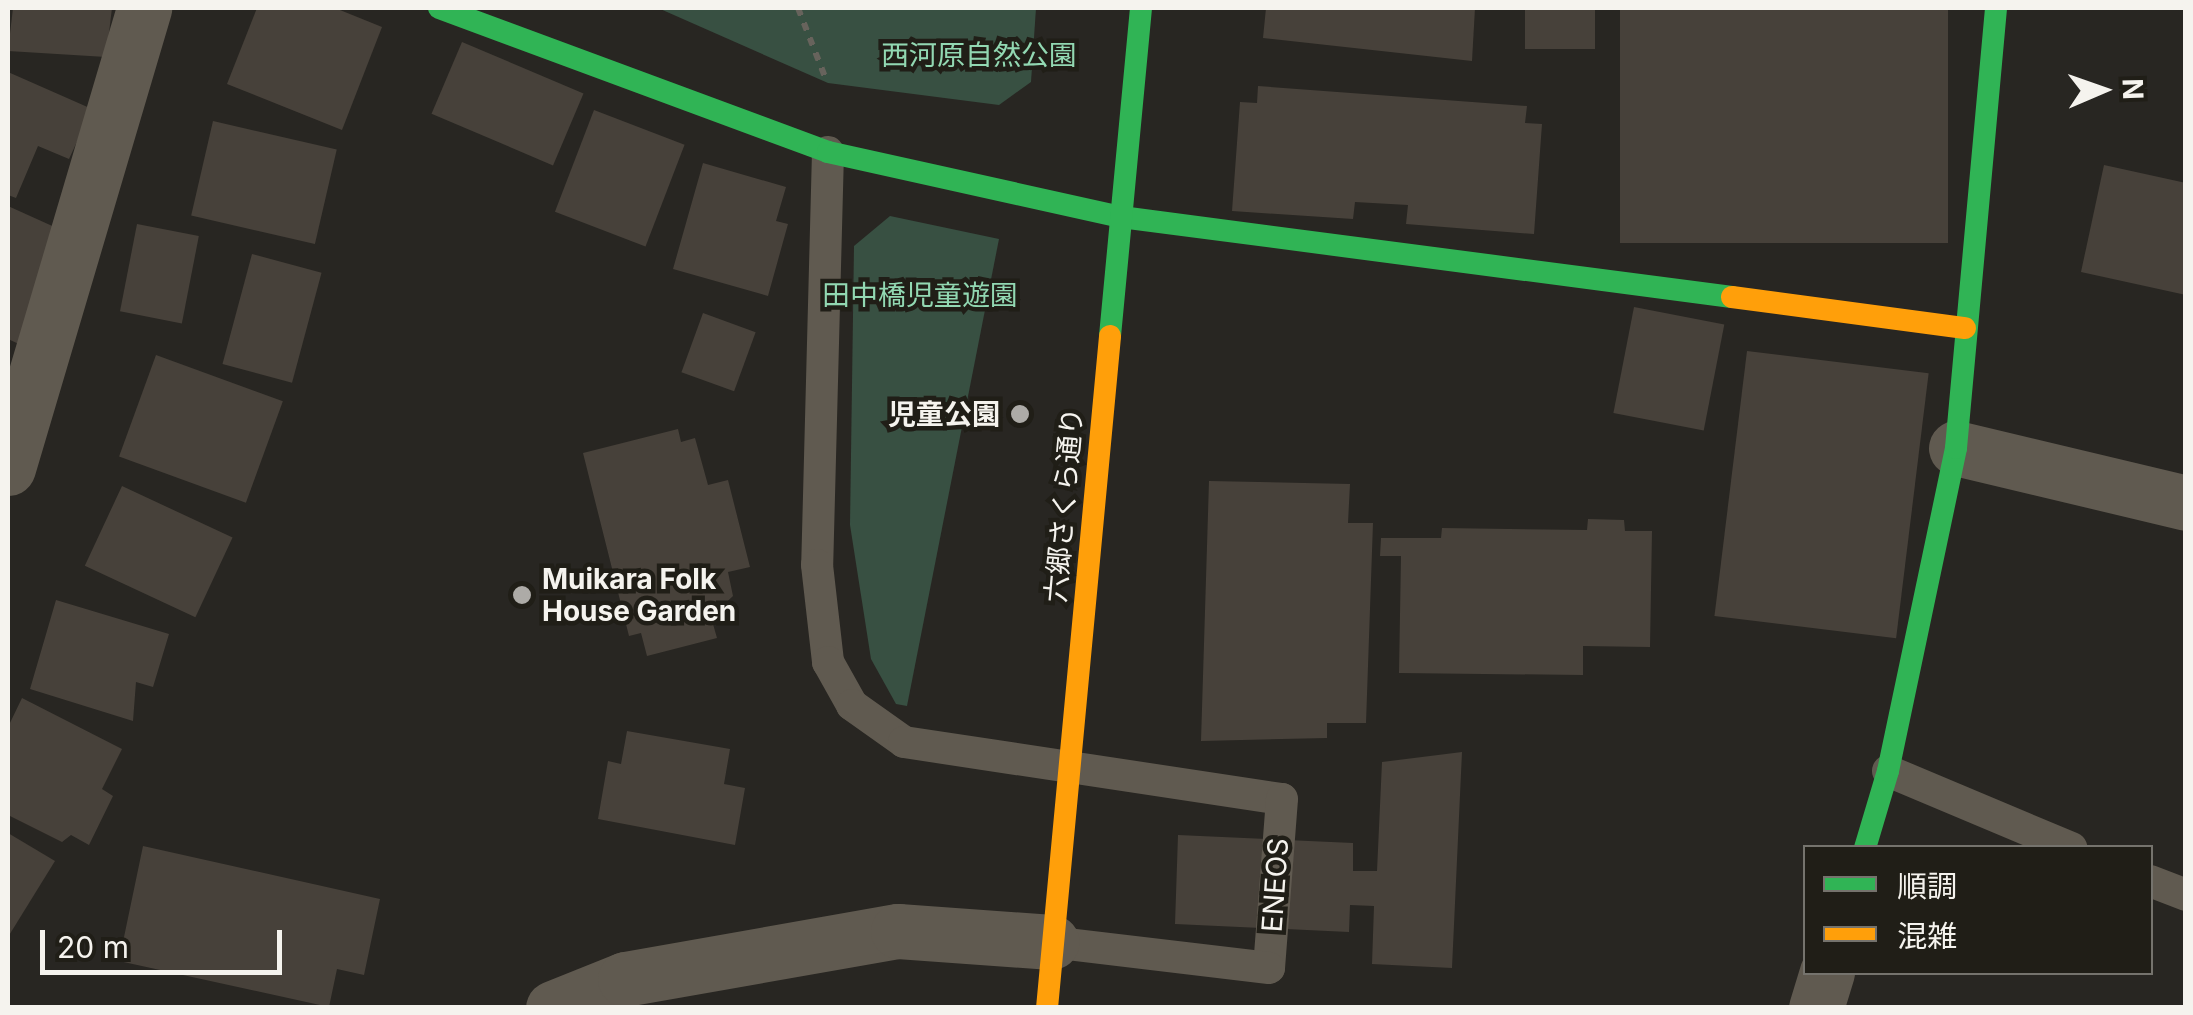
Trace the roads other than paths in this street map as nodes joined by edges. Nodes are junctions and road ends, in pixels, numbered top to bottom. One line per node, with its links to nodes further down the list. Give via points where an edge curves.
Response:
1 (144, 8): 9 (street)
2 (439, 8): 5 (street)
3 (1140, 8): 6 (street, 六郷さくら通り)
4 (1996, 8): 7 (street)
5 (828, 152): 6 (street); 11 (lane, via 816,565 828,662 852,705 904,742)
6 (1121, 216): 7 (street); 11 (street, 六郷さくら通り)
7 (1965, 328): 8 (street)
8 (1956, 448): 10 (street); 12 (street)
9 (8, 468)
10 (2186, 503)
11 (1070, 770): 17 (street, 六郷さくら通り); 17 (lane, ENEOS, via 1282,798 1269,968)
12 (1888, 771): 13 (street); 14 (lane)
13 (1866, 845)
14 (2064, 845)
15 (2153, 882): 16 (lane)
16 (2186, 895)
17 (1052, 942): 19 (street, via 898,931 624,979); 20 (street, 六郷さくら通り)
18 (1826, 975): 21 (street)
19 (553, 1008)
20 (1046, 1008)
21 (1816, 1008)

